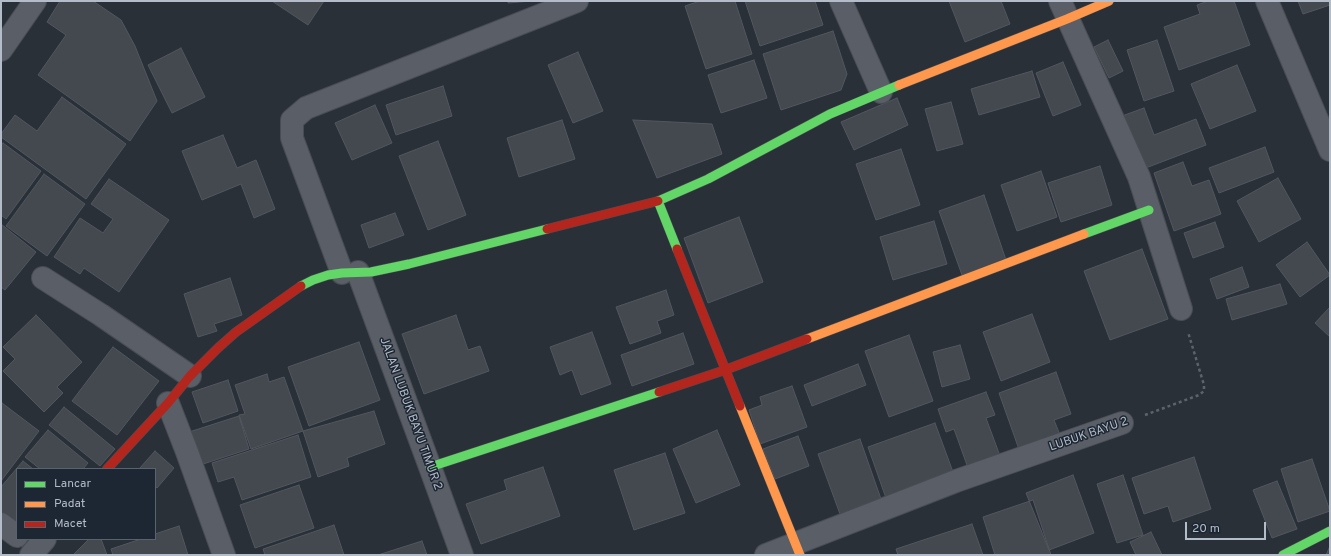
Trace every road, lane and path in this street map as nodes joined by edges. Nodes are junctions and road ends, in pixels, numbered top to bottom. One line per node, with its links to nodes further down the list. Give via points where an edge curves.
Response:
1 (35, 1): 7 (street)
2 (577, 1): 12 (street, JALAN LUBUK BAYU TIMUR 2, via 306,108 292,120 292,138)
3 (841, 1): 8 (street)
4 (1109, 1): 6 (street)
5 (1267, 1): 9 (street)
6 (1064, 10): 8 (street); 11 (street, via 1139,177)
7 (1, 50)
8 (881, 92): 10 (street, via 830,114 721,172)
9 (1330, 150)
10 (658, 201): 12 (street, via 409,264 371,272); 15 (street)
11 (1149, 210): 14 (street); 15 (street)
12 (350, 273): 16 (street, via 328,275 300,287 236,332); 19 (street, JALAN LUBUK BAYU TIMUR 2)
13 (43, 278): 16 (street)
14 (1181, 309): 18 (path, LUBUK BAYU 2, via 1204,392)
15 (725, 370): 19 (street); 24 (street)
16 (190, 376): 17 (street)
17 (168, 403): 20 (street); 25 (street)
18 (1122, 423): 24 (street, LUBUK BAYU 2, via 956,481)
19 (430, 466): 26 (street, JALAN LUBUK BAYU TIMUR 2)
20 (108, 468)
21 (1, 524): 23 (street)
22 (1330, 531): 28 (street)
23 (16, 535)
24 (798, 549): 27 (street)
25 (224, 555)
26 (462, 555)
27 (766, 555)
28 (1284, 555)

